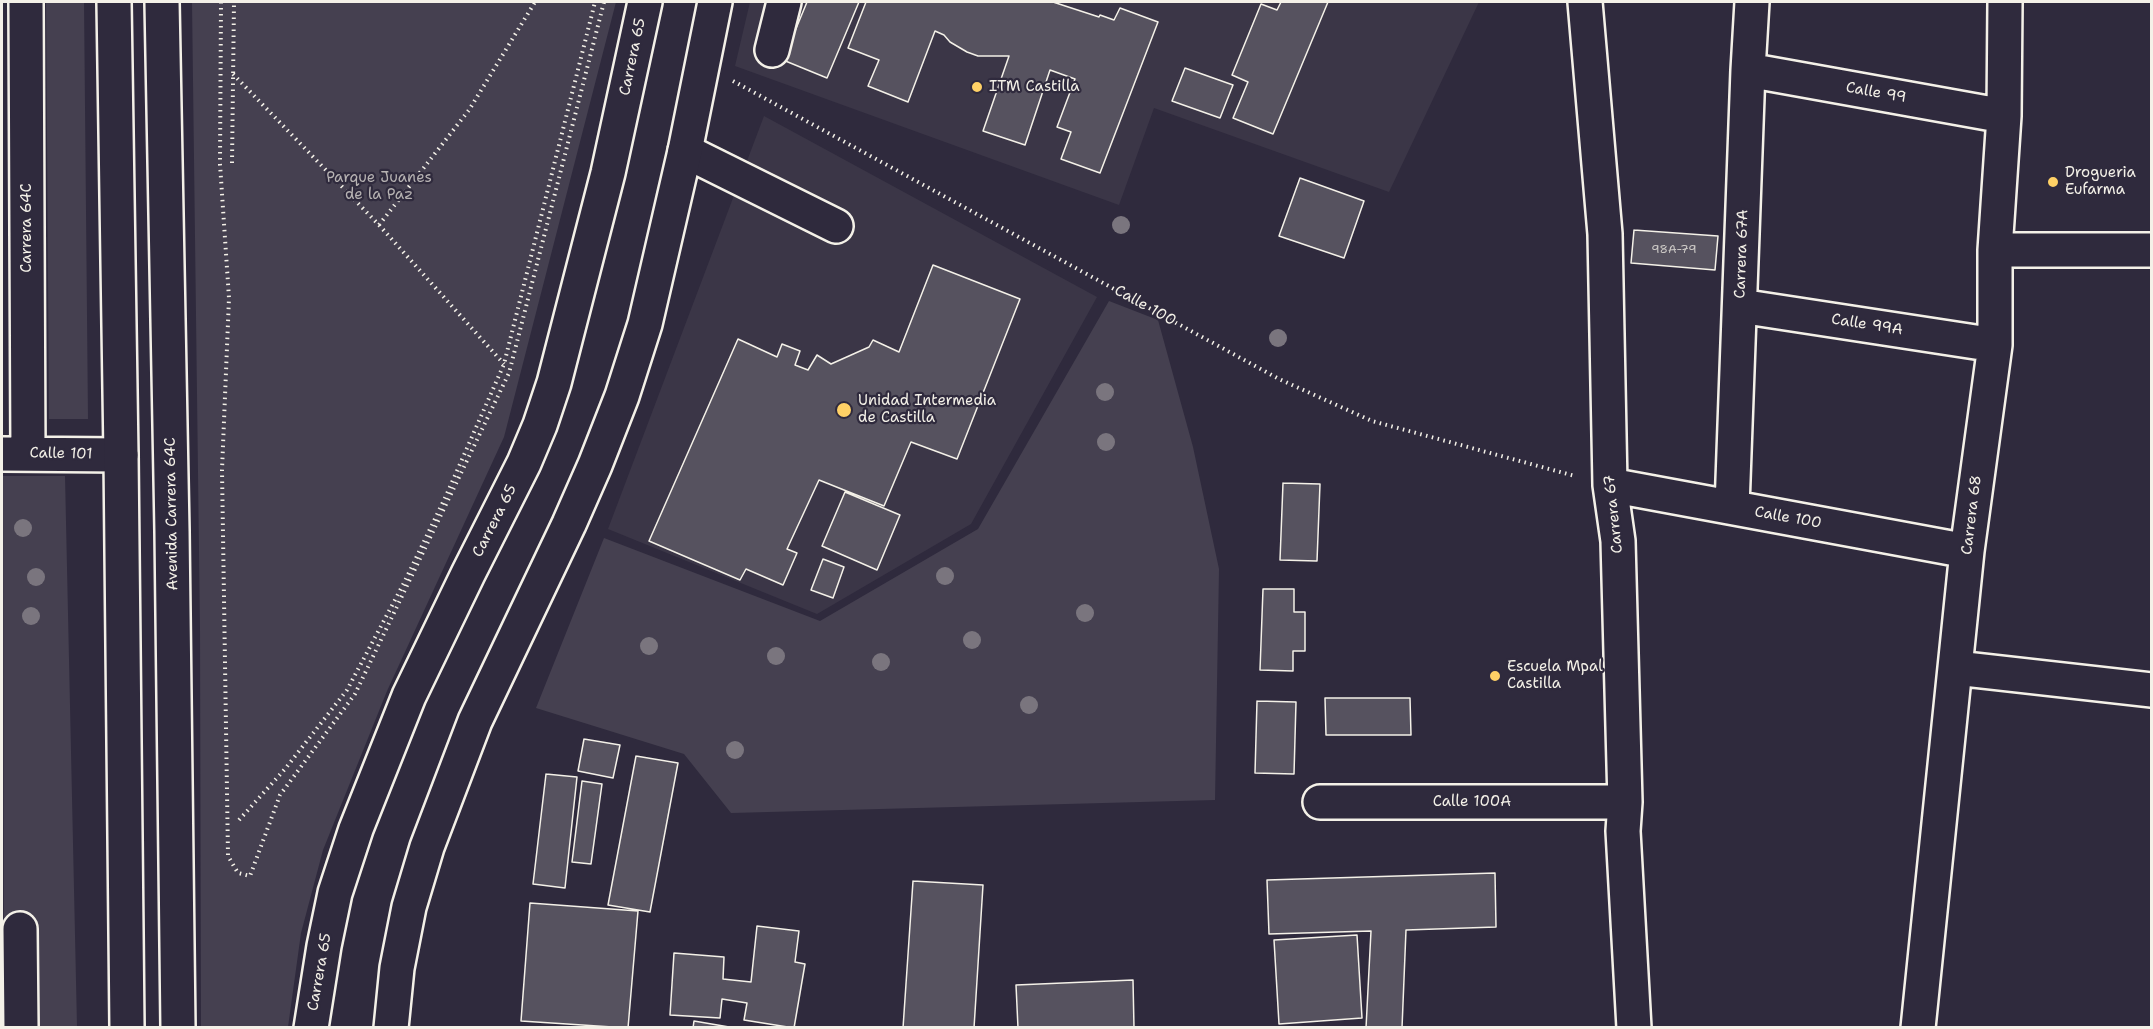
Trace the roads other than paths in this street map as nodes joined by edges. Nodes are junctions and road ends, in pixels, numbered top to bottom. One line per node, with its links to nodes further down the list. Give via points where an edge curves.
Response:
1 (26, 2): 19 (street, Carrera 64C)
2 (114, 2): 20 (street)
3 (162, 2): 31 (street, Avenida Carrera 64C)
4 (645, 2): 32 (street, Carrera 65, via 608,173 554,383 524,463 409,696 356,829 335,893)
5 (715, 2): 13 (street)
6 (784, 2): 10 (street)
7 (1585, 2): 21 (street, Carrera 67, via 1605,234)
8 (1752, 2): 11 (street, Carrera 67A)
9 (2005, 2): 12 (street, Carrera 68)
10 (772, 50)
11 (1748, 70): 12 (street, Calle 99); 17 (street, Carrera 67A)
12 (2004, 116): 15 (street, Carrera 68)
13 (685, 152): 14 (street); 33 (street, via 645,324 622,396 569,524 475,721 427,847 399,958)
14 (836, 226)
15 (1995, 250): 16 (street); 18 (street, Carrera 68)
16 (2151, 250)
17 (1740, 306): 18 (street, Calle 99A); 22 (street, Carrera 67A)
18 (1995, 345): 23 (street, Carrera 68)
19 (15, 454): 20 (street, Calle 101)
20 (121, 455): 30 (street)
21 (1610, 485): 22 (street, Calle 100); 27 (street, Carrera 67, via 1618,541)
22 (1732, 507): 23 (street, Calle 100)
23 (1967, 551): 24 (street, Carrera 68)
24 (1956, 668): 25 (street); 35 (street, Carrera 68)
25 (2151, 690)
26 (1320, 802): 27 (street, Calle 100A)
27 (1625, 802): 34 (street, Carrera 67, via 1623,831)
28 (20, 929): 29 (street)
29 (21, 1028)
30 (127, 1028)
31 (178, 1028)
32 (311, 1028)
33 (391, 1028)
34 (1634, 1028)
35 (1918, 1028)

